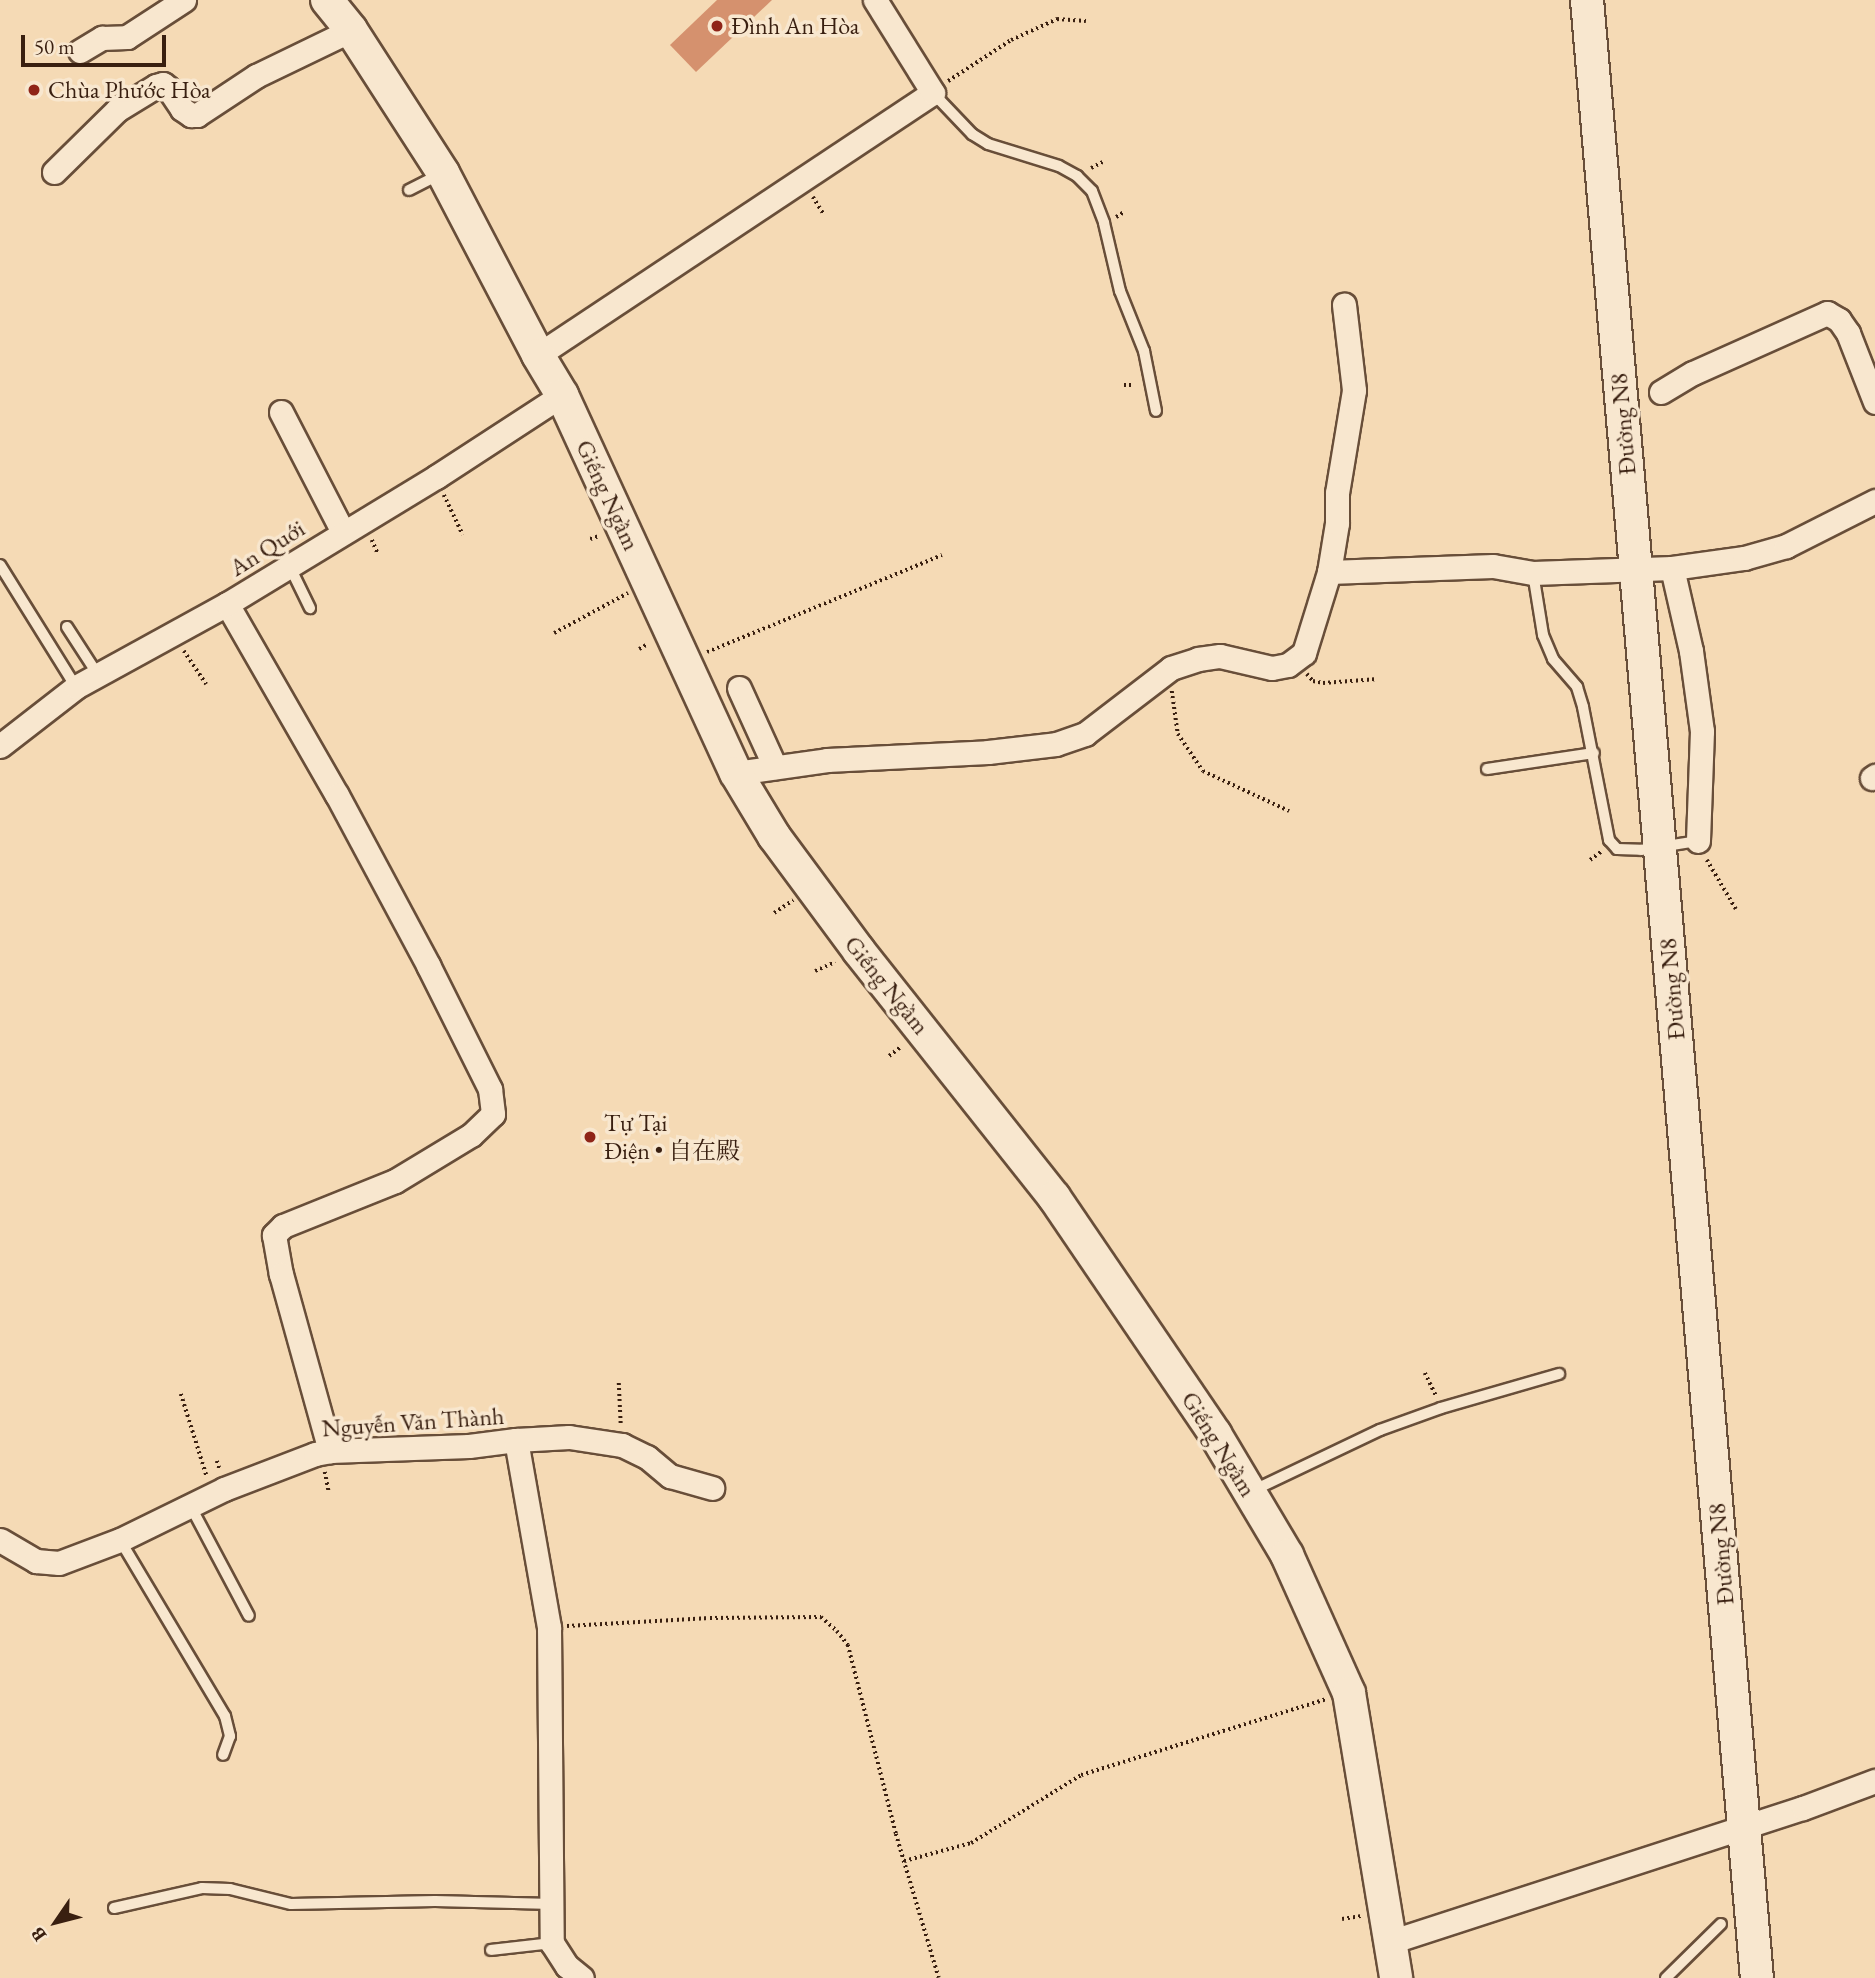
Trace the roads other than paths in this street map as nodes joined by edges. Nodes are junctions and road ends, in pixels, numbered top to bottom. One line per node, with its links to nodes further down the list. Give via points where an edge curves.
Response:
1 (184, 0): 6 (street, via 127,37 102,38)
2 (327, 0): 5 (street, Giếng Ngầm)
3 (875, 0): 7 (street)
4 (1587, 0): 23 (street, Đường N8)
5 (351, 30): 8 (street, via 256,76 197,115 182,109 163,84 156,86 117,110); 9 (street, Giếng Ngầm)
6 (80, 51)
7 (933, 93): 12 (street); 16 (lane, via 972,134 988,144 1059,166 1092,191 1120,291 1144,351)
8 (54, 172)
9 (443, 173): 10 (lane); 12 (street, Giếng Ngầm)
10 (409, 190)
11 (1344, 305): 24 (street, via 1354,390)
12 (538, 355): 14 (street, Giếng Ngầm)
13 (1661, 392): 15 (street, via 1826,313 1839,320 1848,333)
14 (562, 395): 19 (street, An Quới); 36 (street, Giếng Ngầm)
15 (1875, 402)
16 (1156, 411)
17 (281, 412): 19 (street)
18 (1875, 501): 22 (street, via 1786,546 1744,558)
19 (343, 532): 21 (street, An Quới)
20 (0, 565): 30 (lane)
21 (289, 565): 26 (street, An Quới); 27 (lane)
22 (1672, 568): 23 (street); 37 (street, via 1701,720)
23 (1636, 569): 25 (street); 38 (street, Đường N8)
24 (1329, 572): 25 (street, via 1493,566); 34 (street, via 1304,653 1296,662 1272,668 1220,656 1171,668 1085,734 1056,744)
25 (1533, 573): 33 (lane, via 1543,635 1553,659 1577,687)
26 (227, 604): 29 (street, An Quới); 41 (street, via 337,795 490,1089 493,1114 471,1135 395,1181 283,1226 274,1235)
27 (310, 608)
28 (67, 627): 29 (lane)
29 (98, 675): 30 (street, An Quới)
30 (76, 687): 32 (street, An Quới)
31 (738, 688): 34 (street)
32 (0, 746)
33 (1594, 753): 35 (lane); 38 (lane, via 1609,840 1617,849)
34 (775, 767): 36 (street)
35 (1487, 769)
36 (736, 773): 43 (street, Giếng Ngầm, via 774,836 859,951 1054,1197)
37 (1698, 841): 38 (lane)
38 (1660, 847): 50 (street, Đường N8)
39 (1559, 1374): 43 (lane, via 1380,1430)
40 (516, 1440): 41 (street, Nguyễn Văn Thành, via 458,1447); 42 (street, via 569,1437 622,1445 670,1476); 51 (street, Nguyễn Văn Thành, via 549,1628)
41 (330, 1451): 44 (street, Nguyễn Văn Thành)
42 (712, 1488)
43 (1250, 1493): 54 (street, Giếng Ngầm, via 1287,1555 1349,1693)
44 (191, 1507): 46 (street, Nguyễn Văn Thành); 47 (lane)
45 (0, 1539): 46 (street, Nguyễn Văn Thành, via 36,1561 59,1563)
46 (120, 1540): 48 (lane, via 225,1716 230,1736)
47 (249, 1616)
48 (223, 1755)
49 (1875, 1781): 50 (street)
50 (1744, 1826): 54 (street); 60 (street, Đường N8)
51 (553, 1904): 52 (lane, via 291,1904 230,1889 202,1888); 55 (street, Nguyễn Văn Thành)
52 (114, 1908)
53 (1721, 1924): 59 (lane)
54 (1390, 1942): 58 (street, Giếng Ngầm)
55 (552, 1943): 56 (lane); 57 (street, via 567,1966)
56 (491, 1950)
57 (582, 1978)
58 (1396, 1978)
59 (1667, 1978)
60 (1757, 1978)

